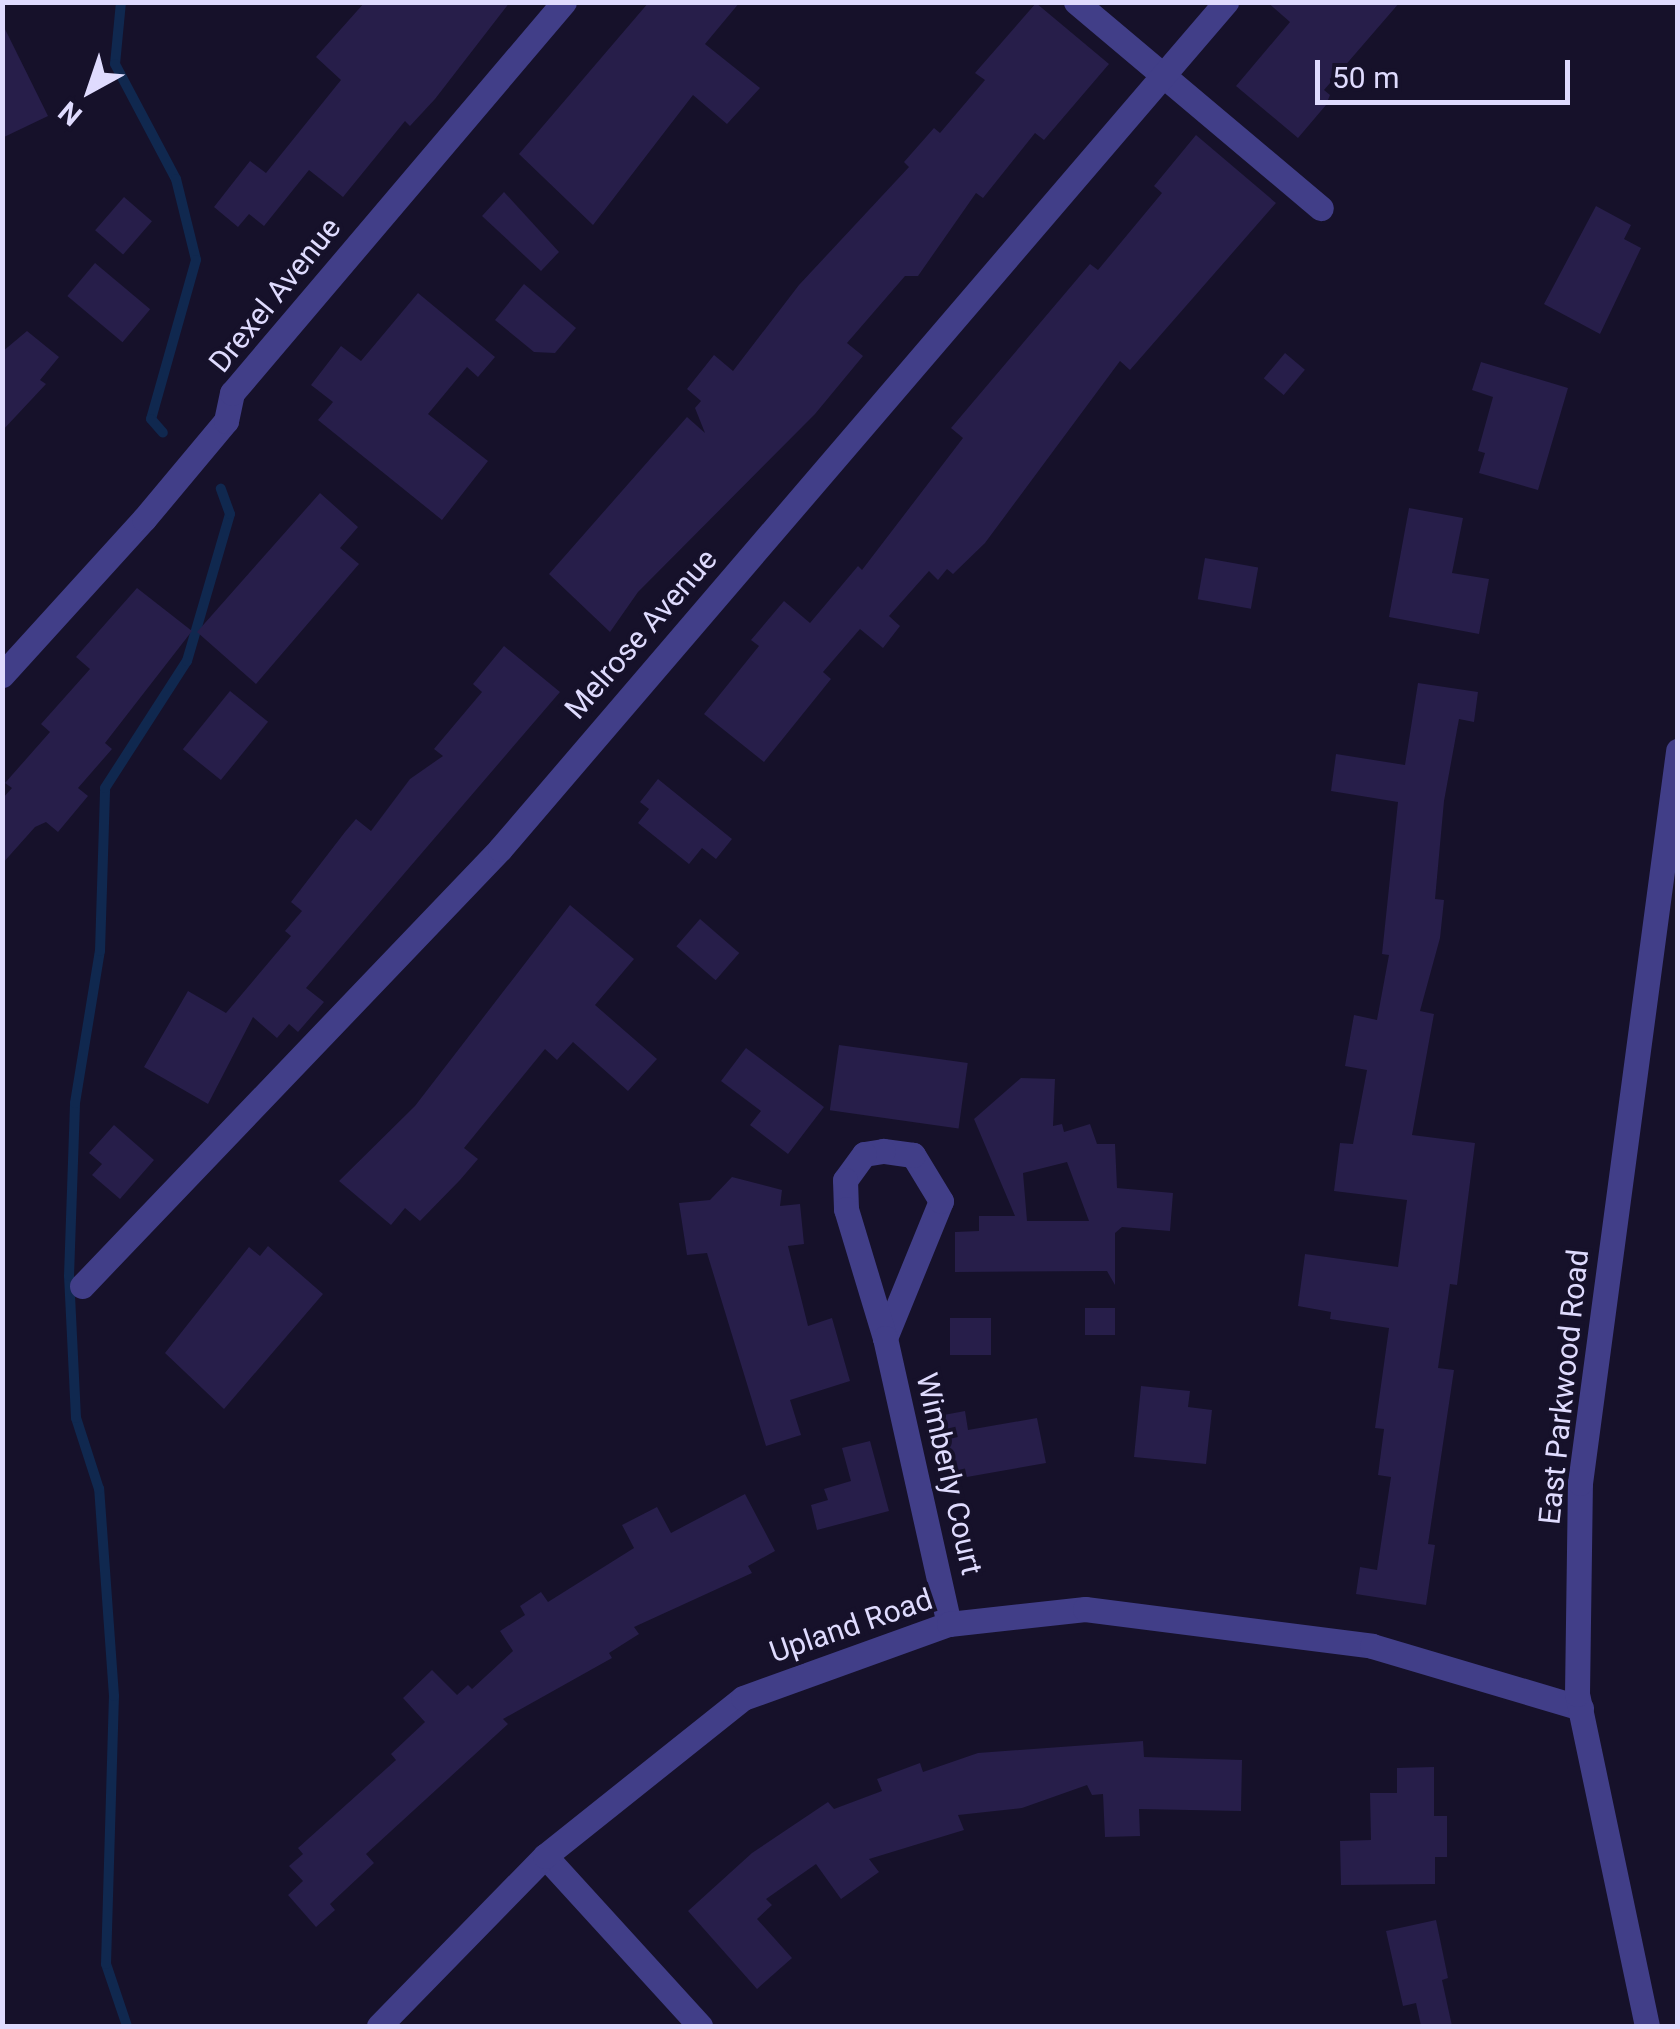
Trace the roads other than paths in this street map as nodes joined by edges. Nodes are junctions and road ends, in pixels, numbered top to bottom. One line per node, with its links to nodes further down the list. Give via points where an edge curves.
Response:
1 (564, 2): 6 (street, Drexel Avenue, via 232,393 214,435)
2 (1076, 2): 4 (street)
3 (1226, 2): 4 (street, Melrose Avenue)
4 (1163, 77): 5 (street); 8 (street, Melrose Avenue, via 500,848)
5 (1321, 208)
6 (2, 675)
7 (1678, 751): 11 (street, East Parkwood Road, via 1580,1484)
8 (82, 1286)
9 (885, 1338): 9 (street, Wimberly Court, via 845,1194 845,1180 864,1154 883,1151 913,1155 941,1201); 10 (street, Wimberly Court)
10 (950, 1624): 11 (street, Upland Road, via 1085,1609 1372,1646); 12 (street, Upland Road, via 743,1698)
11 (1581, 1708): 15 (street, East Parkwood Road)
12 (545, 1856): 13 (street, Upland Road); 14 (street)
13 (379, 2026)
14 (700, 2026)
15 (1647, 2026)

